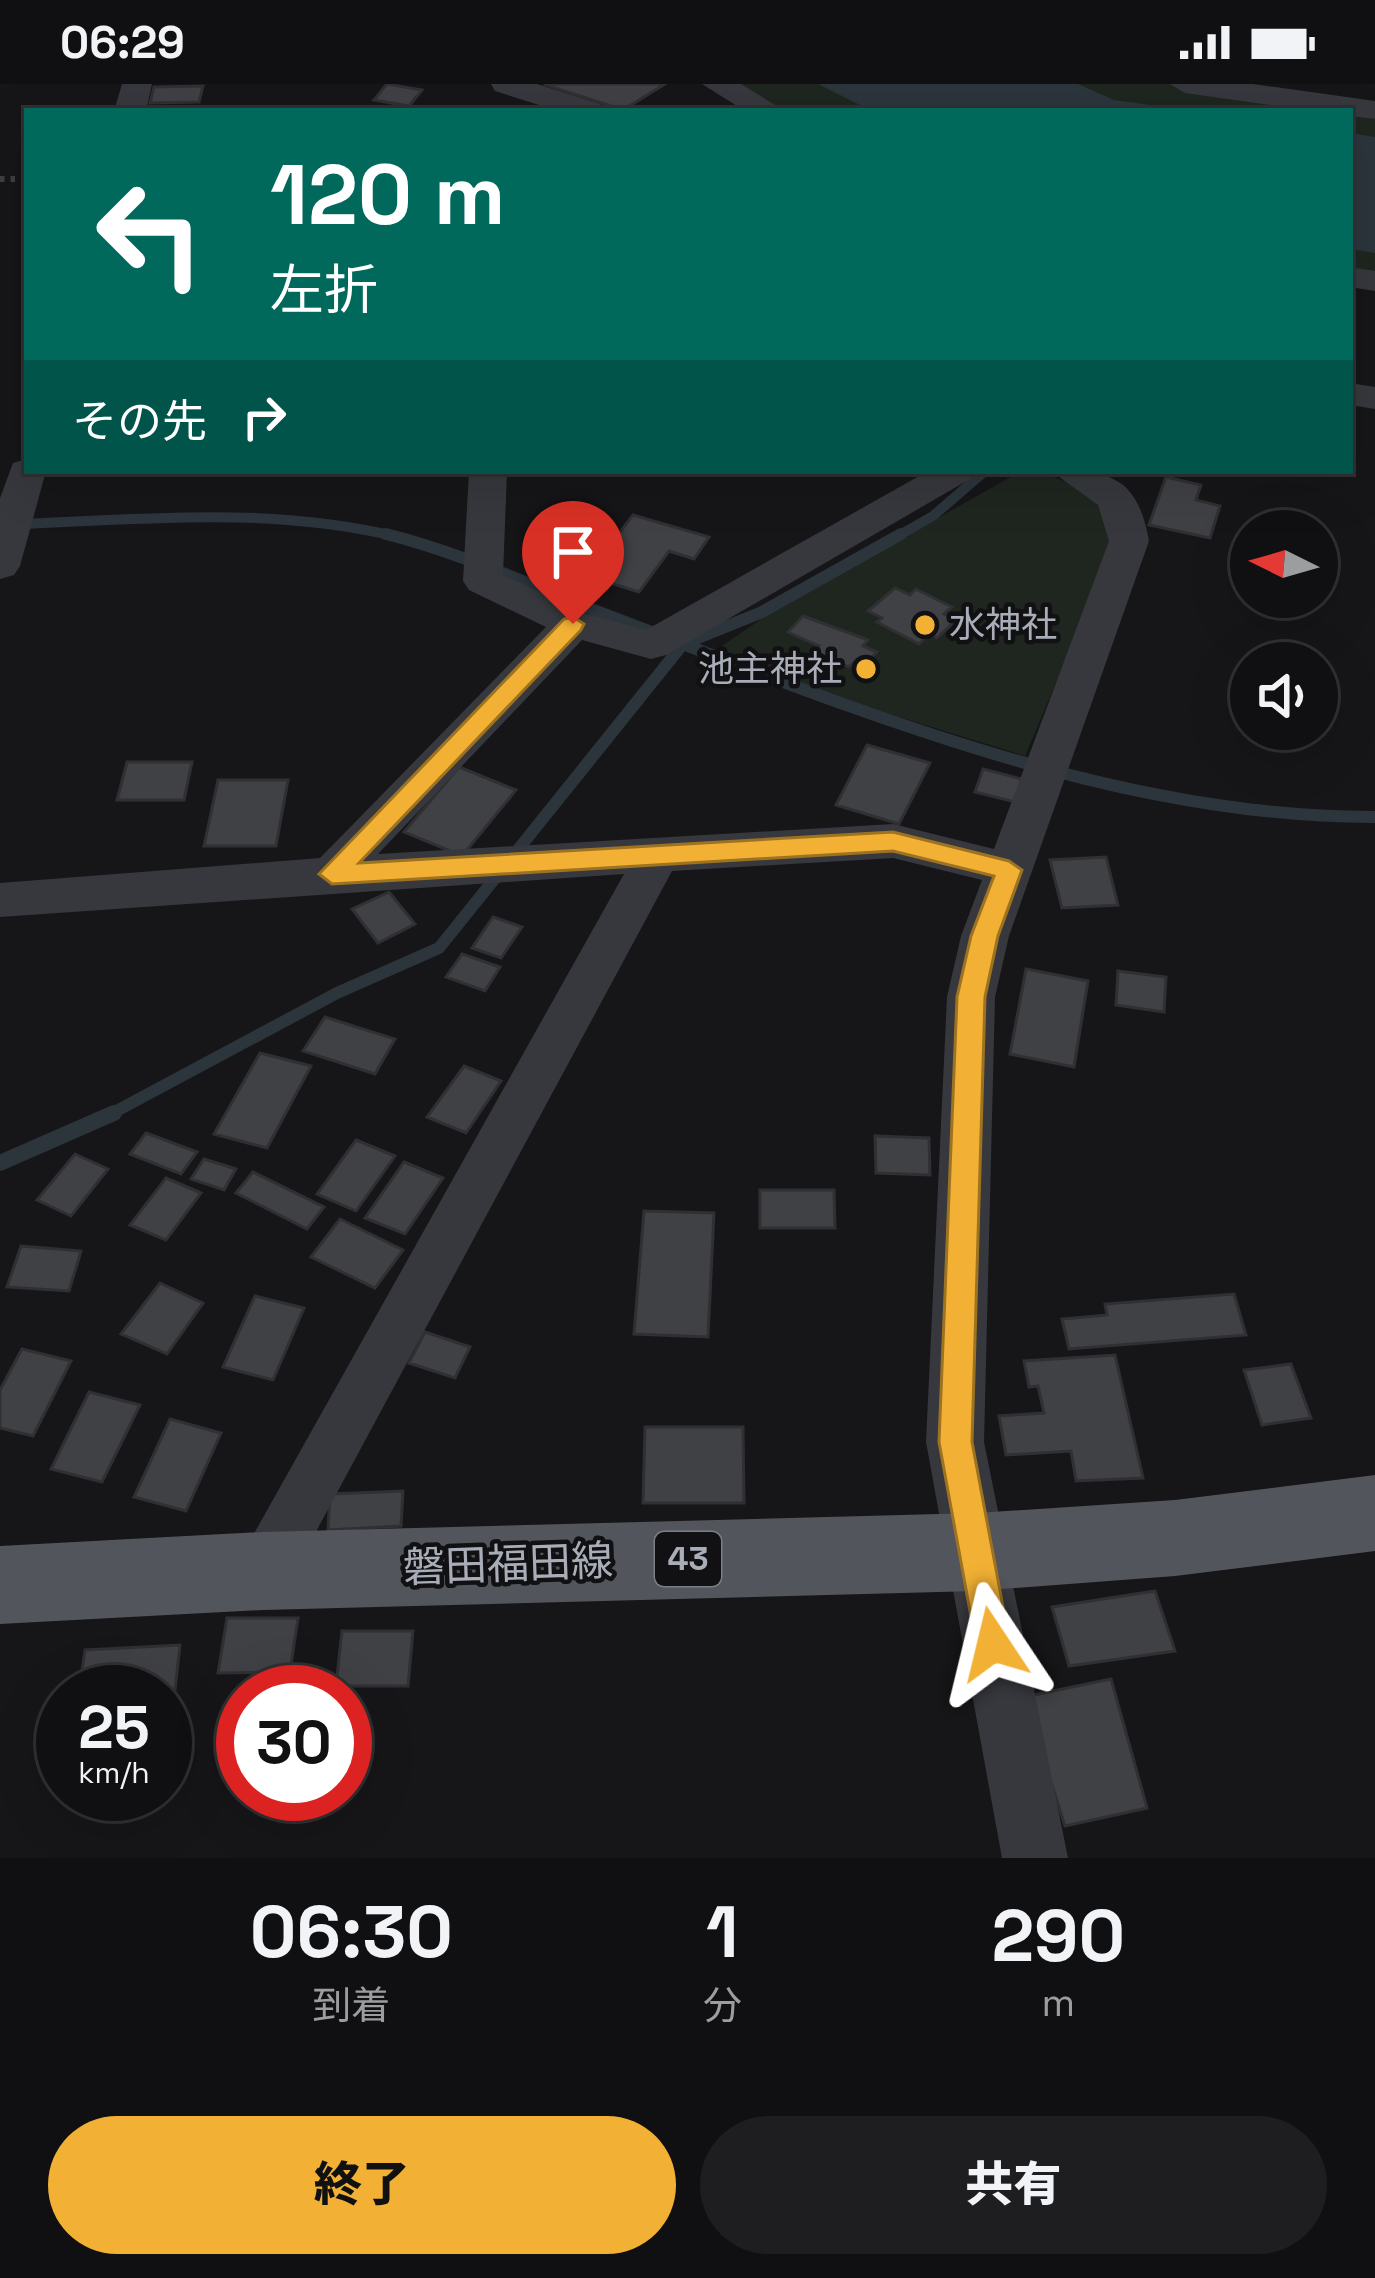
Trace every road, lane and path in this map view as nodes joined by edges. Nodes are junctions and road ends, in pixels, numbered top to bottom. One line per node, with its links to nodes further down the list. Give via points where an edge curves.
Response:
1 (505, 84): 4 (street)
2 (717, 84): 5 (street)
3 (1185, 84): 6 (street)
4 (580, 108)
5 (763, 108)
6 (1375, 110)
7 (26, 474): 11 (street)
8 (488, 474): 12 (street, via 483,570)
9 (951, 474): 12 (street, via 666,637)
10 (1076, 474): 14 (street, via 1110,492 1125,512 1129,541)
11 (8, 539)
12 (573, 624): 15 (street)
13 (658, 854): 14 (street, via 893,841); 15 (street); 19 (street)
14 (1009, 870): 18 (street, via 971,997 956,1442)
15 (332, 874): 16 (street)
16 (0, 900)
17 (1375, 1513): 18 (main road, 磐田福田線 / 43)
18 (976, 1552): 19 (main road, 磐田福田線 / 43); 21 (street)
19 (263, 1570): 20 (main road, 磐田福田線 / 43)
20 (0, 1586)
21 (1035, 1858)

